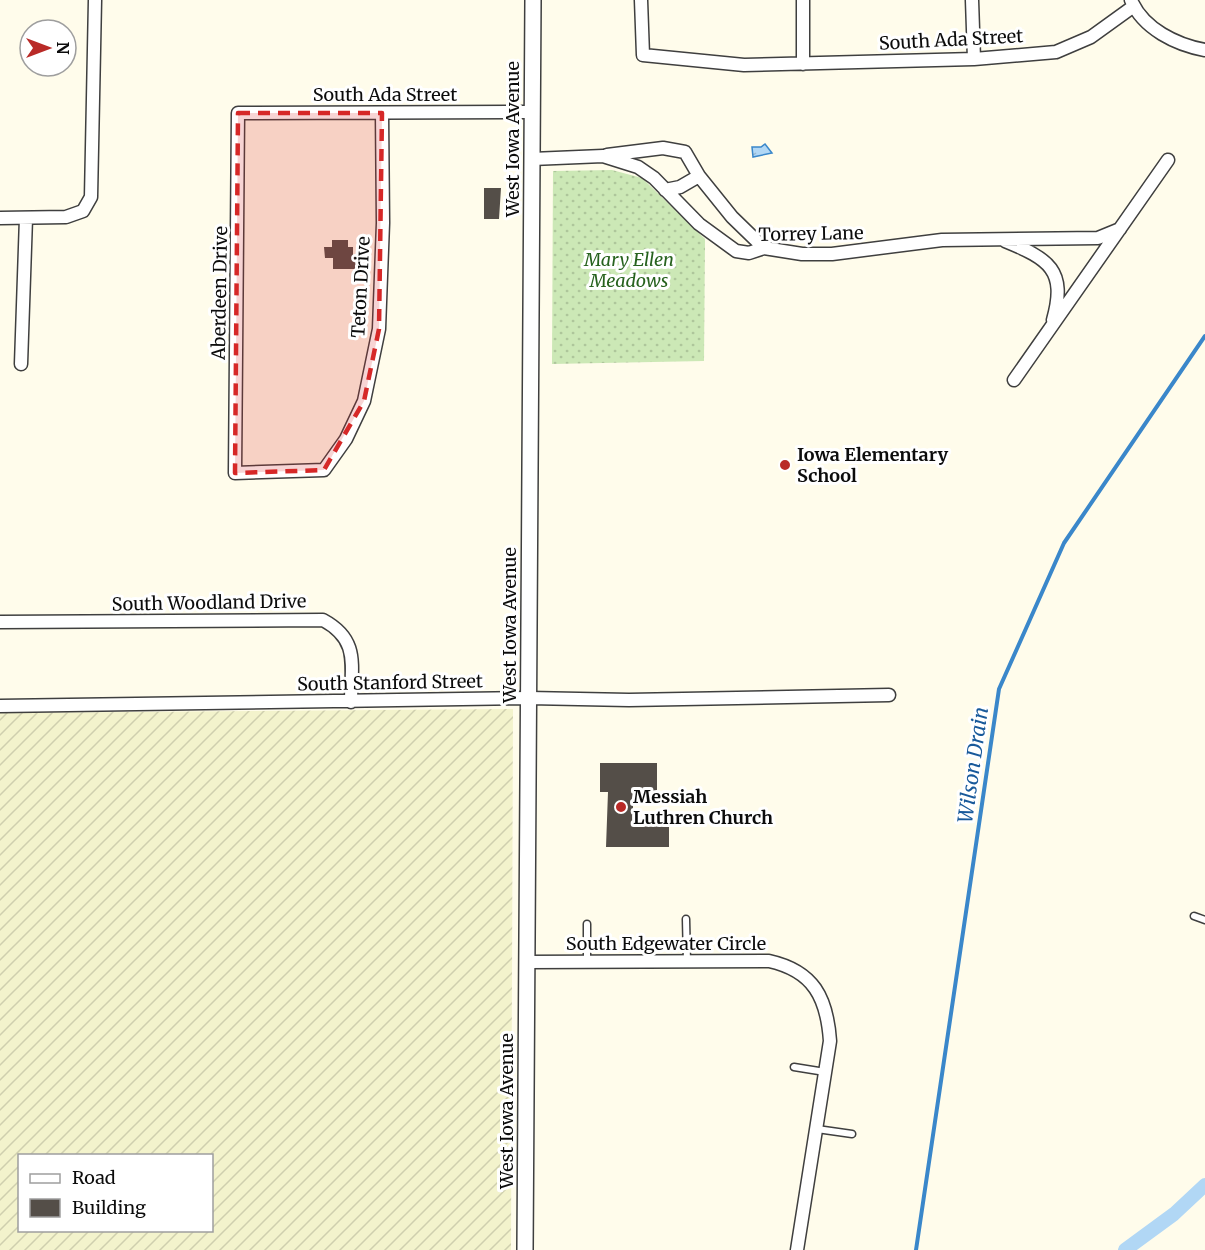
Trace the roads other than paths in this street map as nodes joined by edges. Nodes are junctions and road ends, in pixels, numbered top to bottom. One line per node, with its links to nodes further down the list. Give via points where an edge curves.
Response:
1 (95, 0): 19 (street, via 91,197 83,211 66,217)
2 (533, 0): 10 (street, West Iowa Avenue)
3 (641, 0): 9 (street, South Ada Street, via 643,55 744,65)
4 (803, 0): 9 (street)
5 (972, 0): 8 (street)
6 (1132, 3): 7 (street, South Ada Street, via 1154,28 1172,40); 8 (street, South Ada Street, via 1091,37 1056,52)
7 (1205, 50)
8 (974, 59): 9 (street, South Ada Street)
9 (803, 64)
10 (533, 112): 12 (street, South Ada Street); 14 (street, West Iowa Avenue)
11 (238, 113): 12 (street, South Ada Street); 26 (street, Aberdeen Drive)
12 (382, 113): 26 (street, Teton Drive, via 379,329 364,402 346,439 324,470)
13 (603, 156): 14 (street, Torrey Lane); 16 (street, via 679,148); 17 (street, Torrey Lane, via 638,167)
14 (532, 159): 29 (street, West Iowa Avenue)
15 (1168, 160): 20 (street)
16 (699, 176): 17 (street, via 680,187); 22 (street)
17 (664, 190): 22 (street, Torrey Lane, via 699,224 736,251 748,253)
18 (0, 218): 19 (street)
19 (26, 218): 24 (street)
20 (1120, 229): 21 (street, Torrey Lane, via 1098,238); 23 (street)
21 (999, 238): 22 (street, Torrey Lane, via 942,240 844,254 802,254); 23 (street, via 1039,257 1058,279 1058,301)
22 (764, 248)
23 (1050, 330): 25 (street)
24 (21, 364)
25 (1014, 380)
26 (235, 473)
27 (0, 622): 30 (street, South Woodland Drive, via 323,620 340,628 351,647)
28 (889, 695): 29 (street, South Stanford Street)
29 (529, 698): 30 (street, South Stanford Street); 36 (street, West Iowa Avenue)
30 (351, 702): 31 (street, South Stanford Street)
31 (0, 706)
32 (1194, 916): 34 (lane)
33 (686, 919): 38 (lane)
34 (1205, 920)
35 (586, 924): 37 (lane)
36 (527, 962): 37 (street, South Edgewater Circle); 43 (street, West Iowa Avenue)
37 (587, 962): 38 (street, South Edgewater Circle)
38 (687, 962): 40 (street, South Edgewater Circle, via 769,961 801,973 816,989 828,1014 830,1041)
39 (794, 1067): 40 (lane)
40 (825, 1072): 41 (street, South Edgewater Circle)
41 (817, 1130): 42 (lane); 44 (street, South Edgewater Circle)
42 (852, 1134)
43 (525, 1250)
44 (797, 1250)

